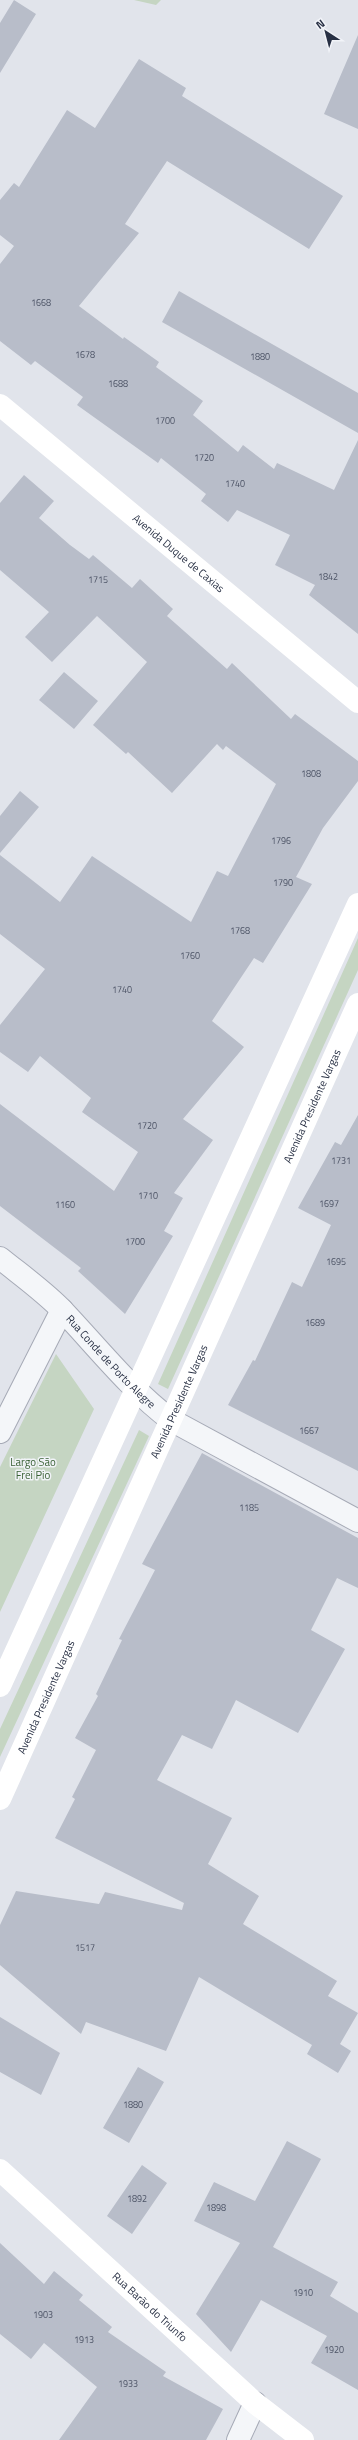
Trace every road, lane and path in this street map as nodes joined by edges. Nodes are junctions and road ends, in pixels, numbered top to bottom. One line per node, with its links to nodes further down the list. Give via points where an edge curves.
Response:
1 (0, 405): 2 (main road, Avenida Duque de Caxias)
2 (358, 702)
3 (358, 904): 7 (main road)
4 (358, 1004): 8 (main road, Avenida Presidente Vargas)
5 (0, 1258): 6 (street, Rua Conde de Porto Alegre)
6 (62, 1310): 7 (street, Rua Conde de Porto Alegre, via 113,1368); 9 (street)
7 (136, 1388): 8 (street, Rua Conde de Porto Alegre, via 155,1409); 11 (main road)
8 (170, 1420): 10 (street, Rua Conde de Porto Alegre); 12 (main road, Avenida Presidente Vargas)
9 (0, 1432)
10 (358, 1521)
11 (0, 1686)
12 (0, 1799)
13 (0, 2170): 14 (main road, Rua Barão do Triunfo)
14 (255, 2404): 15 (street); 16 (main road, Rua Barão do Triunfo)
15 (238, 2440)
16 (303, 2440)

